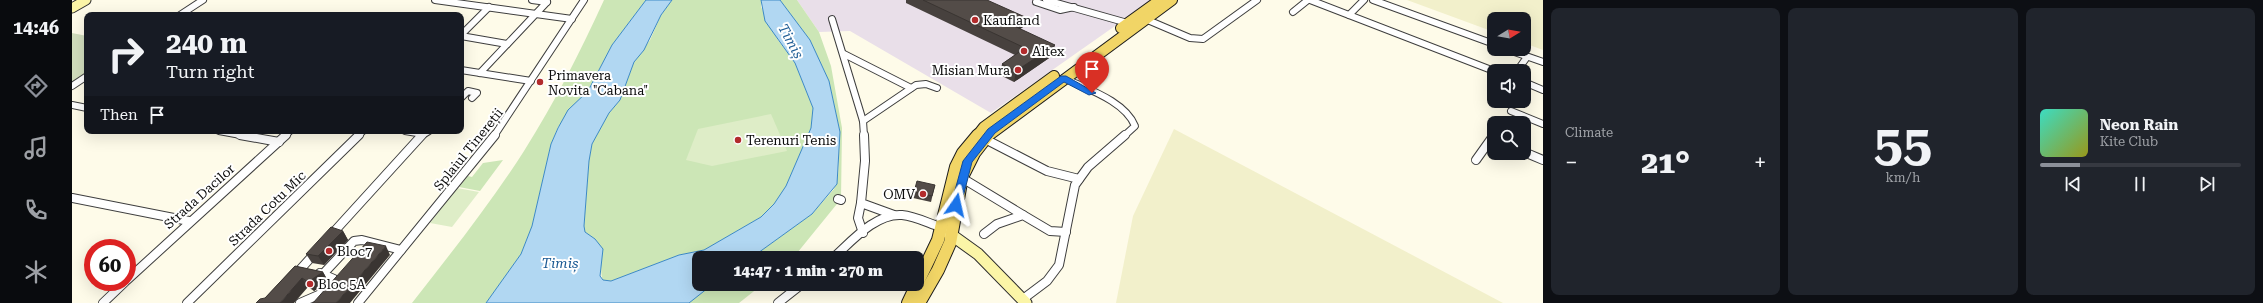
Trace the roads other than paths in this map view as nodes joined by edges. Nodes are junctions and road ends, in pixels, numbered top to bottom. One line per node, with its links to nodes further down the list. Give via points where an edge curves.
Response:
1 (86, 0): 18 (street)
2 (203, 0): 19 (street)
3 (435, 0): 15 (street)
4 (479, 0): 15 (street)
5 (532, 0): 21 (street, via 547,2)
6 (584, 0): 23 (street, Splaiul Tinereții)
7 (1046, 0): 17 (street)
8 (1160, 0): 25 (main road)
9 (1172, 0): 25 (main road)
10 (1257, 0): 25 (street, via 1203,39 1190,38)
11 (1309, 0): 20 (street); 22 (street)
12 (1364, 0): 22 (street)
13 (1373, 0): 28 (street)
14 (1036, 2): 17 (street, via 1060,10)
15 (476, 6): 16 (street)
16 (489, 7): 21 (street); 26 (street)
17 (1076, 7): 25 (street)
18 (72, 8)
19 (185, 12)
20 (1293, 12)
21 (536, 14): 23 (street); 29 (street)
22 (1349, 15): 36 (street)
23 (572, 19): 41 (street, Splaiul Tinereții)
24 (832, 19): 30 (street)
25 (1137, 21): 40 (main road); 71 (main road, via 1016,103 981,130 956,167)
26 (464, 33)
27 (464, 37): 29 (street)
28 (1487, 41)
29 (507, 44): 38 (street)
30 (844, 54): 32 (street); 35 (street)
31 (1527, 57): 33 (street); 34 (street)
32 (857, 61): 35 (street); 44 (street)
33 (1543, 62)
34 (1522, 64)
35 (848, 68): 52 (street)
36 (1487, 68)
37 (464, 70): 38 (street)
38 (480, 73): 41 (street)
39 (84, 78): 43 (street)
40 (1064, 78): 58 (main road); 65 (street, via 1126,111 1135,126)
41 (532, 81): 76 (street, Splaiul Tinereții, via 504,124)
42 (1531, 85): 46 (street)
43 (72, 86)
44 (911, 88): 45 (street, via 920,83); 52 (street)
45 (937, 88)
46 (1543, 90)
47 (464, 95): 48 (street, via 468,91 477,93)
48 (472, 98)
49 (72, 105): 50 (street)
50 (84, 107)
51 (1511, 111): 53 (street)
52 (863, 120): 67 (street, via 865,161)
53 (1543, 124)
54 (235, 134): 59 (street)
55 (287, 134): 59 (street, Strada Dacilor)
56 (360, 134): 86 (street, Strada Cotu Mic)
57 (425, 134): 78 (street)
58 (984, 139): 64 (main road, via 967,161); 65 (street, via 1046,171)
59 (279, 142): 70 (street, Strada Dacilor)
60 (1487, 145): 62 (street)
61 (1531, 155): 63 (street)
62 (1476, 160)
63 (1543, 160)
64 (962, 178): 69 (street); 74 (main road, via 957,193)
65 (1079, 179): 72 (street, via 1075,185)
66 (72, 198): 70 (street)
67 (861, 203): 68 (street); 73 (street, via 858,218)
68 (894, 215): 71 (street); 73 (street, via 883,218)
69 (1023, 215): 72 (street, via 1050,230); 75 (street, via 997,223 989,227)
70 (189, 221): 79 (street, Strada Dacilor)
71 (940, 227): 74 (street); 90 (main road, via 933,254)
72 (1066, 232): 84 (street, via 1059,265 1047,281)
73 (863, 233): 77 (street)
74 (952, 234): 84 (street, via 998,273); 91 (main road, via 943,259)
75 (984, 234)
76 (401, 250): 80 (street, via 358,240 350,244); 88 (street, Splaiul Tinereții)
77 (841, 251)
78 (300, 269): 80 (street); 81 (street)
79 (136, 271)
80 (323, 274): 87 (street, via 334,278 334,283 323,293)
81 (290, 280)
82 (116, 291): 85 (street, Strada Dacilor)
83 (793, 291): 89 (street)
84 (1024, 301)
85 (103, 303)
86 (187, 303)
87 (300, 303)
88 (358, 303)
89 (778, 303)
90 (908, 303)
91 (919, 303)

